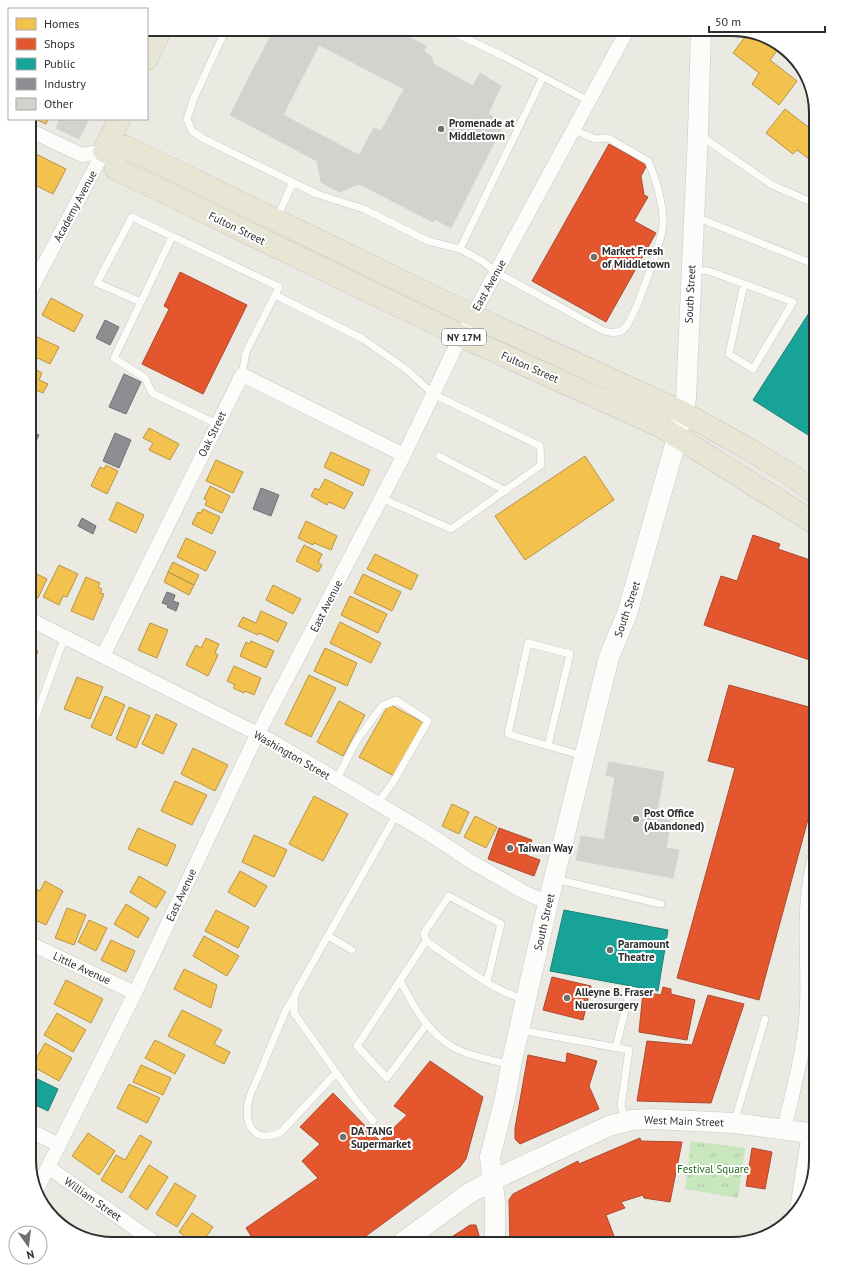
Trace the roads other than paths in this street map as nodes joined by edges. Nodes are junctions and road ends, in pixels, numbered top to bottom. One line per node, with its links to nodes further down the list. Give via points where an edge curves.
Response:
1 (157, 36): 6 (main road)
2 (223, 36): 14 (lane, via 194,98 187,119 188,125 192,132 204,139)
3 (460, 36): 7 (lane)
4 (624, 36): 8 (street, East Avenue)
5 (701, 36): 12 (main road, South Street)
6 (148, 57)
7 (543, 77): 8 (lane); 19 (lane)
8 (589, 101): 10 (street, East Avenue)
9 (119, 120): 13 (main road, Academy Avenue)
10 (574, 130): 22 (street, East Avenue); 22 (lane, via 595,139 608,138 643,156 652,168 663,223 656,254 631,318 624,329 612,334)
11 (36, 133): 13 (street, via 82,155)
12 (698, 133): 15 (lane, via 772,185); 16 (main road, South Street)
13 (109, 154): 17 (main road, Fulton Street / NY 17M, via 126,147); 23 (street, Academy Avenue); 28 (main road, Fulton Street / NY 17M, via 116,169)
14 (293, 182): 17 (lane); 19 (lane, via 317,194 364,209 428,241)
15 (809, 201)
16 (694, 216): 20 (lane); 21 (main road, South Street)
17 (276, 220): 27 (main road, Fulton Street / NY 17M)
18 (172, 237): 25 (lane, via 279,287); 26 (lane); 26 (lane, via 132,217 97,283)
19 (460, 249): 22 (lane)
20 (809, 262)
21 (691, 270): 24 (lane, via 709,271); 32 (main road, South Street, via 686,398)
22 (496, 272): 27 (street, East Avenue)
23 (36, 281)
24 (744, 284): 24 (lane, via 793,302 753,369 729,354)
25 (275, 295): 29 (lane, via 246,352); 30 (lane, via 363,339 407,370)
26 (141, 302): 31 (lane, via 114,358 145,378 152,393)
27 (472, 316): 28 (street, East Avenue); 32 (main road, Fulton Street / NY 17M)
28 (461, 336): 30 (street, East Avenue); 32 (main road, Fulton Street / NY 17M, via 660,426)
29 (242, 375): 31 (street, Oak Street); 33 (street)
30 (433, 394): 33 (street, East Avenue); 36 (lane, via 540,446 541,465)
31 (217, 424): 41 (street, Oak Street)
32 (678, 425): 35 (main road, Fulton Street / NY 17M, via 745,447); 38 (main road, Fulton Street / NY 17M); 45 (main road, South Street, via 673,452 627,614 609,658)
33 (404, 455): 37 (street, East Avenue)
34 (439, 456): 36 (lane)
35 (809, 488)
36 (506, 491): 37 (lane, via 451,529)
37 (381, 498): 43 (street, East Avenue)
38 (809, 519)
39 (36, 622): 40 (street, Washington Street)
40 (65, 636): 41 (street, Washington Street); 42 (lane)
41 (103, 656): 43 (street, Washington Street)
42 (36, 716)
43 (259, 734): 46 (street, Washington Street); 60 (street, East Avenue)
44 (548, 746): 44 (lane, via 508,734 528,643 570,654); 45 (lane)
45 (585, 757): 49 (main road, South Street)
46 (336, 780): 47 (street, Washington Street); 47 (lane, via 357,740 382,706 396,700 428,721 395,779)
47 (378, 803): 48 (street, Washington Street)
48 (396, 815): 51 (street, Washington Street, via 470,861); 53 (lane)
49 (554, 878): 51 (main road, South Street); 52 (lane)
50 (809, 887): 72 (street, via 804,1035)
51 (548, 903): 62 (main road, South Street)
52 (661, 904)
53 (328, 936): 56 (lane); 61 (lane)
54 (426, 941): 57 (lane); 58 (lane); 58 (lane, via 424,933 449,896 501,924)
55 (36, 946): 60 (street, Little Avenue)
56 (352, 950)
57 (400, 980): 64 (lane, via 415,1010); 64 (lane, via 357,1046 387,1078)
58 (487, 982): 62 (lane, via 514,997)
59 (630, 990): 66 (lane)
60 (135, 993): 75 (street, East Avenue)
61 (295, 994): 68 (lane, via 294,1013); 68 (lane, via 248,1103 249,1123 254,1133 261,1137 281,1132)
62 (526, 999): 65 (main road, South Street)
63 (765, 1019): 71 (lane)
64 (427, 1024): 67 (lane, via 449,1044 468,1053)
65 (519, 1030): 66 (lane); 67 (main road, South Street)
66 (616, 1047): 70 (lane, via 629,1050 621,1106)
67 (511, 1066): 78 (main road, South Street, via 490,1157)
68 (336, 1073): 69 (lane)
69 (373, 1121)
70 (625, 1122): 71 (main road, West Main Street, via 652,1119); 78 (main road, West Main Street, via 609,1126)
71 (734, 1123): 72 (main road, West Main Street)
72 (784, 1130): 74 (main road, West Main Street)
73 (36, 1134): 75 (street)
74 (809, 1134)
75 (59, 1145): 77 (street, East Avenue)
76 (809, 1149): 80 (street)
77 (48, 1168): 79 (street, East Avenue); 81 (street, William Street)
78 (491, 1181): 82 (main road, West Main Street, via 468,1194); 83 (main road, South Street, via 495,1202)
79 (40, 1183)
80 (799, 1197)
81 (147, 1237)
82 (410, 1237)
83 (495, 1237)

